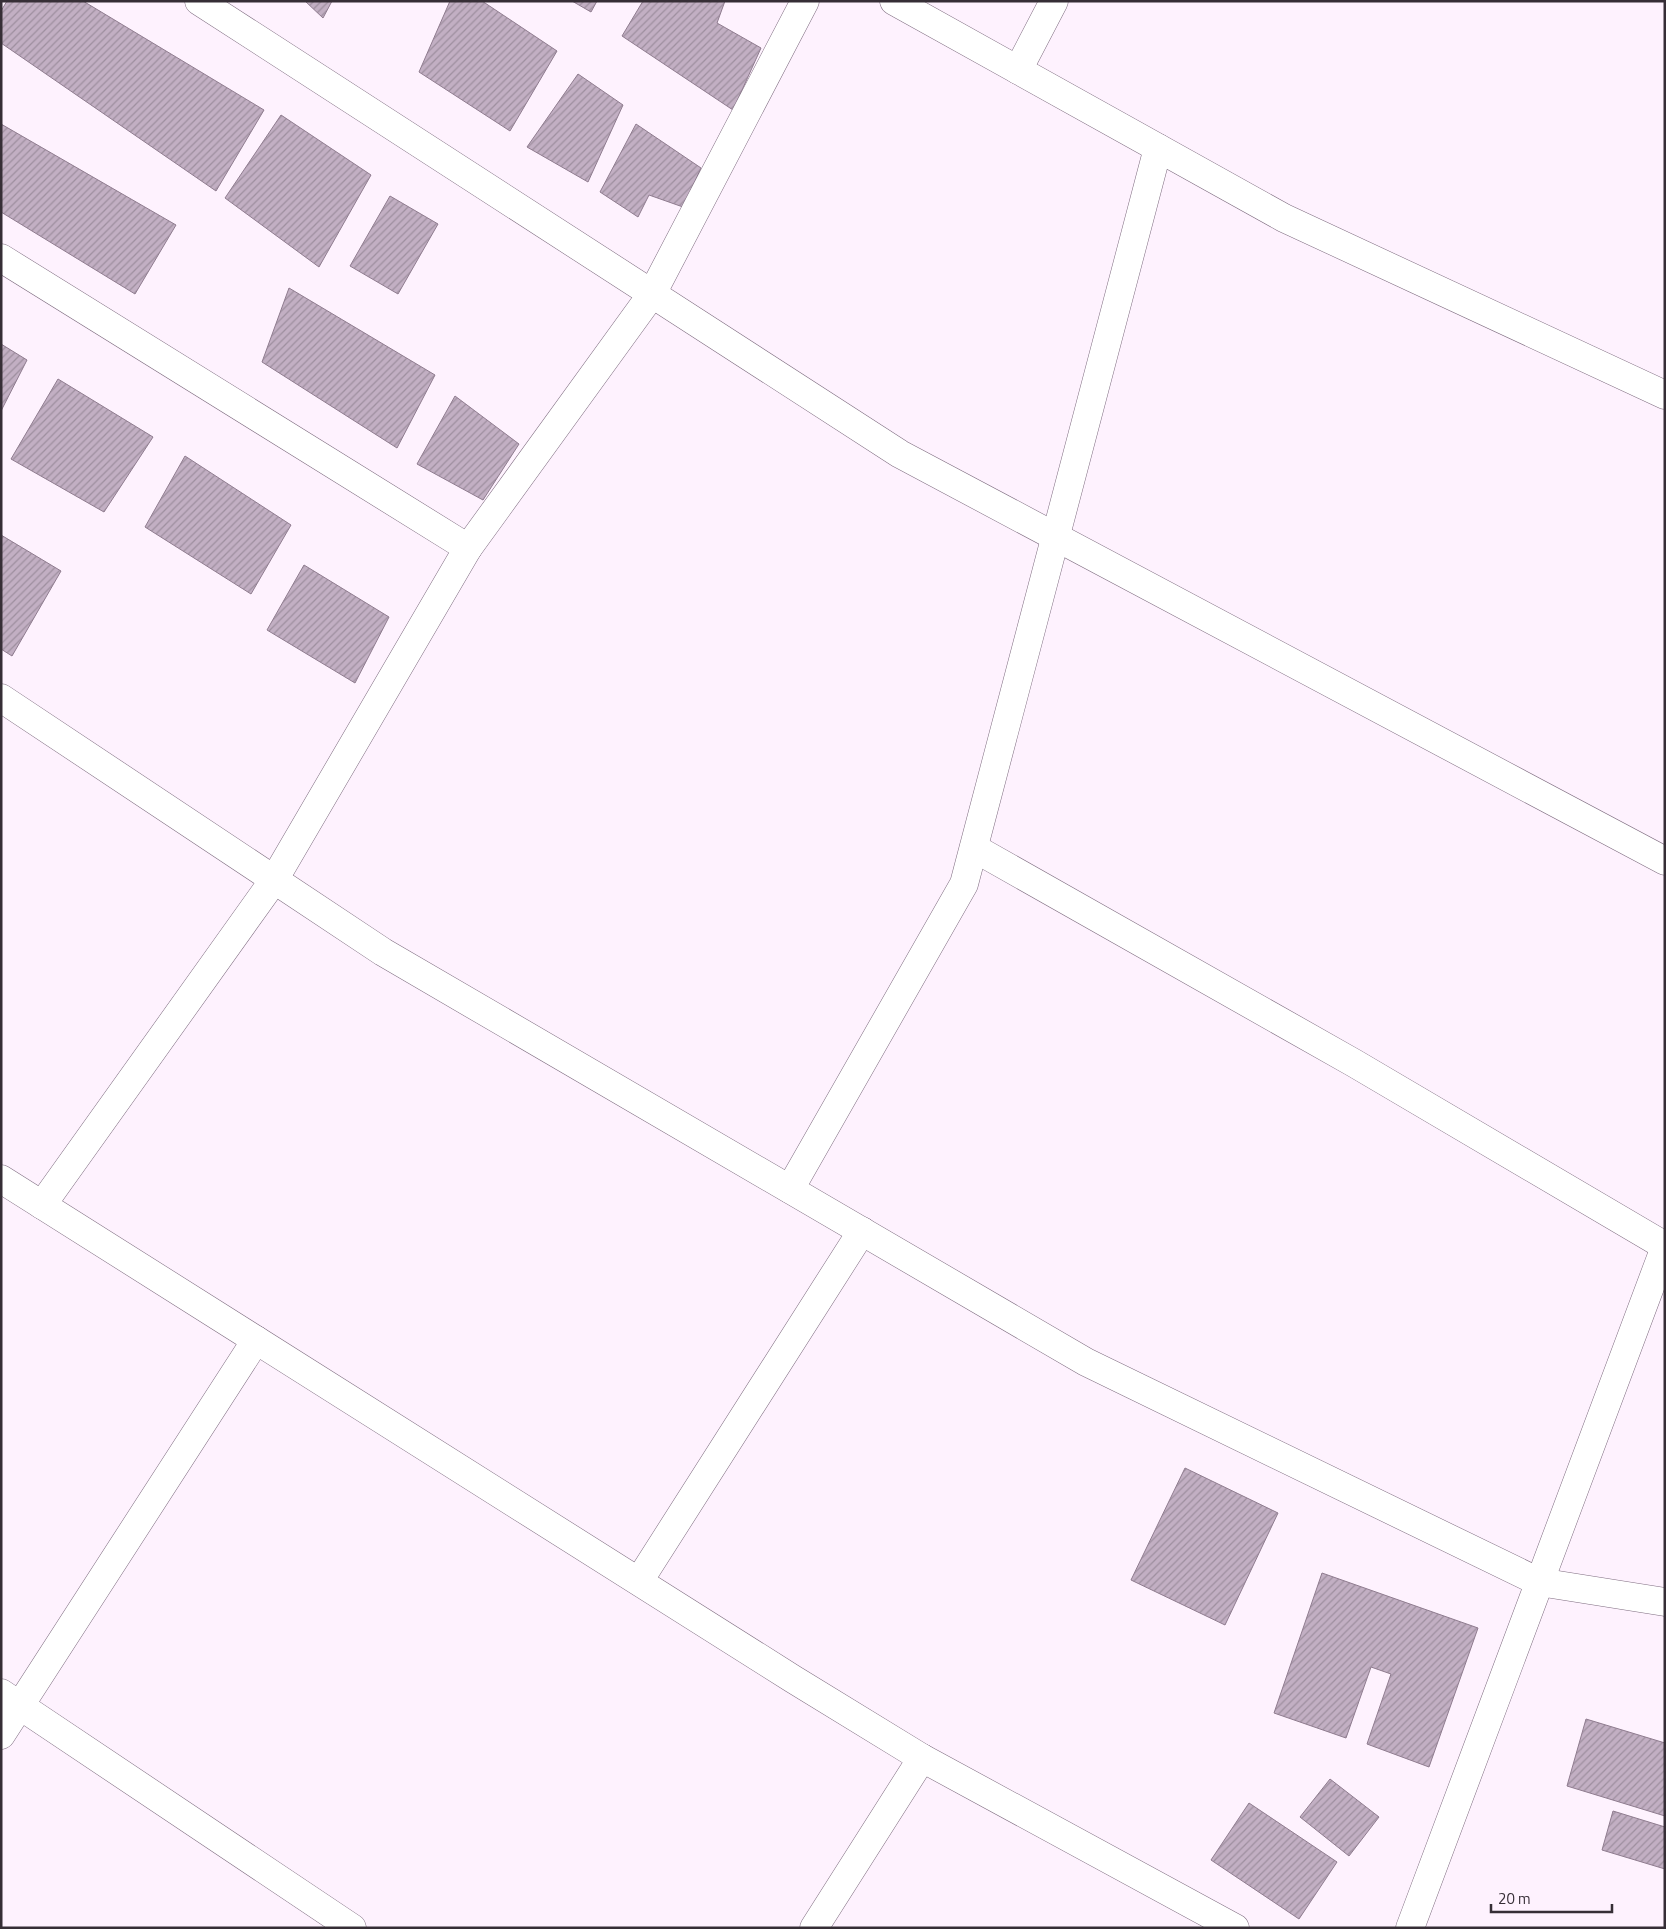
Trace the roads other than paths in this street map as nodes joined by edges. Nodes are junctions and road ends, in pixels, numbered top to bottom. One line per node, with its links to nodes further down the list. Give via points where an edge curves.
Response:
1 (199, 1): 8 (street)
2 (805, 1): 8 (street)
3 (894, 1): 5 (street)
4 (1054, 1): 5 (street)
5 (1018, 70): 6 (street)
6 (1158, 148): 9 (street, via 1284,218); 10 (street)
7 (1, 258): 11 (street)
8 (652, 294): 10 (street, via 900,454); 11 (street)
9 (1665, 395)
10 (1056, 537): 13 (street); 14 (street)
11 (468, 548): 15 (street)
12 (1, 698): 15 (street)
13 (974, 848): 17 (street, via 964,884); 20 (street, via 1354,1063)
14 (1665, 862)
15 (274, 880): 17 (street, via 384,952); 18 (street)
16 (1, 1179): 18 (street)
17 (790, 1189): 19 (street)
18 (42, 1204): 21 (street)
19 (862, 1231): 22 (street); 23 (street, via 1086,1362)
20 (1665, 1246): 23 (street)
21 (256, 1340): 22 (street); 25 (street)
22 (639, 1581): 27 (street)
23 (1539, 1582): 24 (street); 31 (street)
24 (1665, 1602)
25 (11, 1699): 26 (street); 28 (street)
26 (1, 1734)
27 (922, 1758): 29 (street); 30 (street)
28 (352, 1928)
29 (814, 1928)
30 (1235, 1928)
31 (1410, 1928)

